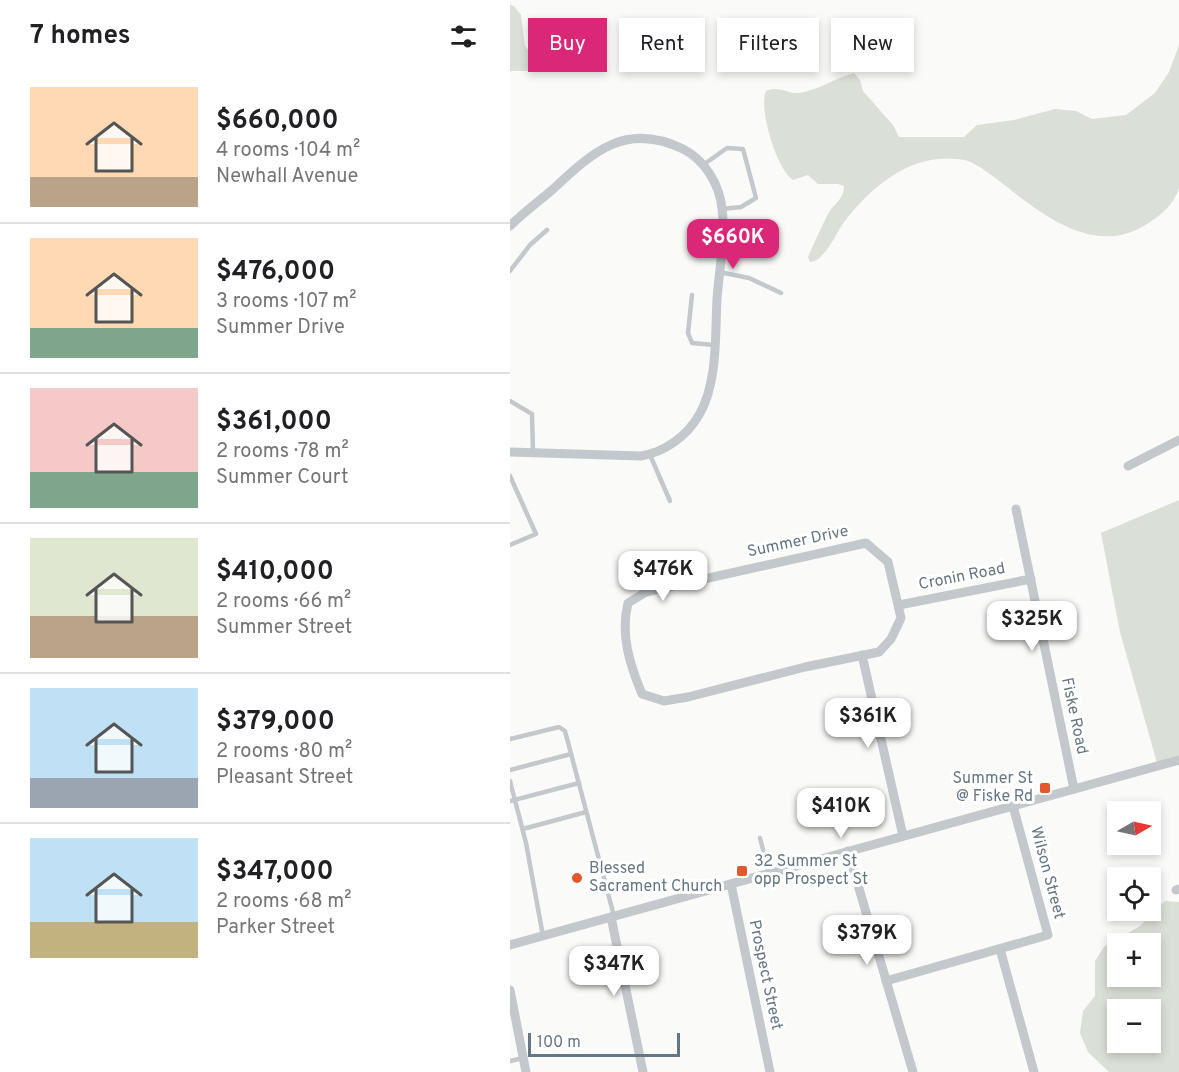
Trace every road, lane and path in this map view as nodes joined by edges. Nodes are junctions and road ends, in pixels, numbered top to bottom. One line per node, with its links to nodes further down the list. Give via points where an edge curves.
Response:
1 (703, 165): 2 (street); 2 (lane, via 727,148 742,149 756,198 741,207); 3 (street, via 686,151 649,137 615,142 593,154)
2 (722, 208): 6 (street)
3 (510, 226)
4 (547, 230): 5 (lane, via 530,244)
5 (510, 271)
6 (719, 272): 7 (lane, via 749,278); 9 (street)
7 (781, 293)
8 (692, 295): 9 (lane, via 688,333 692,343)
9 (714, 345): 14 (street, via 700,414 682,436)
10 (510, 401): 13 (lane, via 532,414)
11 (1179, 440): 15 (street)
12 (510, 452): 13 (street)
13 (533, 452): 14 (street)
14 (650, 455): 17 (lane)
15 (1128, 466)
16 (510, 476): 19 (lane, via 536,534)
17 (670, 501)
18 (1016, 509): 20 (street, Fiske Road)
19 (510, 545)
20 (1030, 579): 21 (street, Cronin Road); 29 (street, Fiske Road)
21 (899, 605): 22 (street, Summer Drive, via 901,618 891,639 879,652); 22 (street, Summer Drive, via 888,562 866,543 646,592 628,603 623,622 631,666 642,694 664,701)
22 (862, 655): 34 (street)
23 (510, 739): 24 (lane, via 560,727 565,731)
24 (571, 754): 26 (lane); 28 (lane)
25 (1179, 760): 29 (street)
26 (510, 770)
27 (510, 781): 30 (lane)
28 (579, 783): 30 (lane); 32 (lane)
29 (1074, 789): 31 (street)
30 (512, 801): 33 (lane)
31 (1013, 806): 34 (street); 42 (street, Wilson Street, via 1048,935)
32 (586, 812): 33 (lane); 39 (lane)
33 (522, 829): 40 (lane)
34 (903, 836): 36 (street)
35 (760, 838): 37 (lane)
36 (848, 851): 37 (street); 43 (street)
37 (769, 873): 38 (street)
38 (731, 884): 39 (street); 50 (street, Prospect Street)
39 (613, 917): 40 (street); 49 (street)
40 (543, 936): 41 (street)
41 (510, 945)
42 (1000, 949): 43 (street); 52 (street)
43 (886, 981): 51 (street)
44 (510, 990): 45 (street)
45 (513, 1021): 46 (street)
46 (523, 1058): 47 (lane); 48 (street)
47 (510, 1061)
48 (526, 1072)
49 (643, 1072)
50 (770, 1072)
51 (914, 1072)
52 (1034, 1072)

